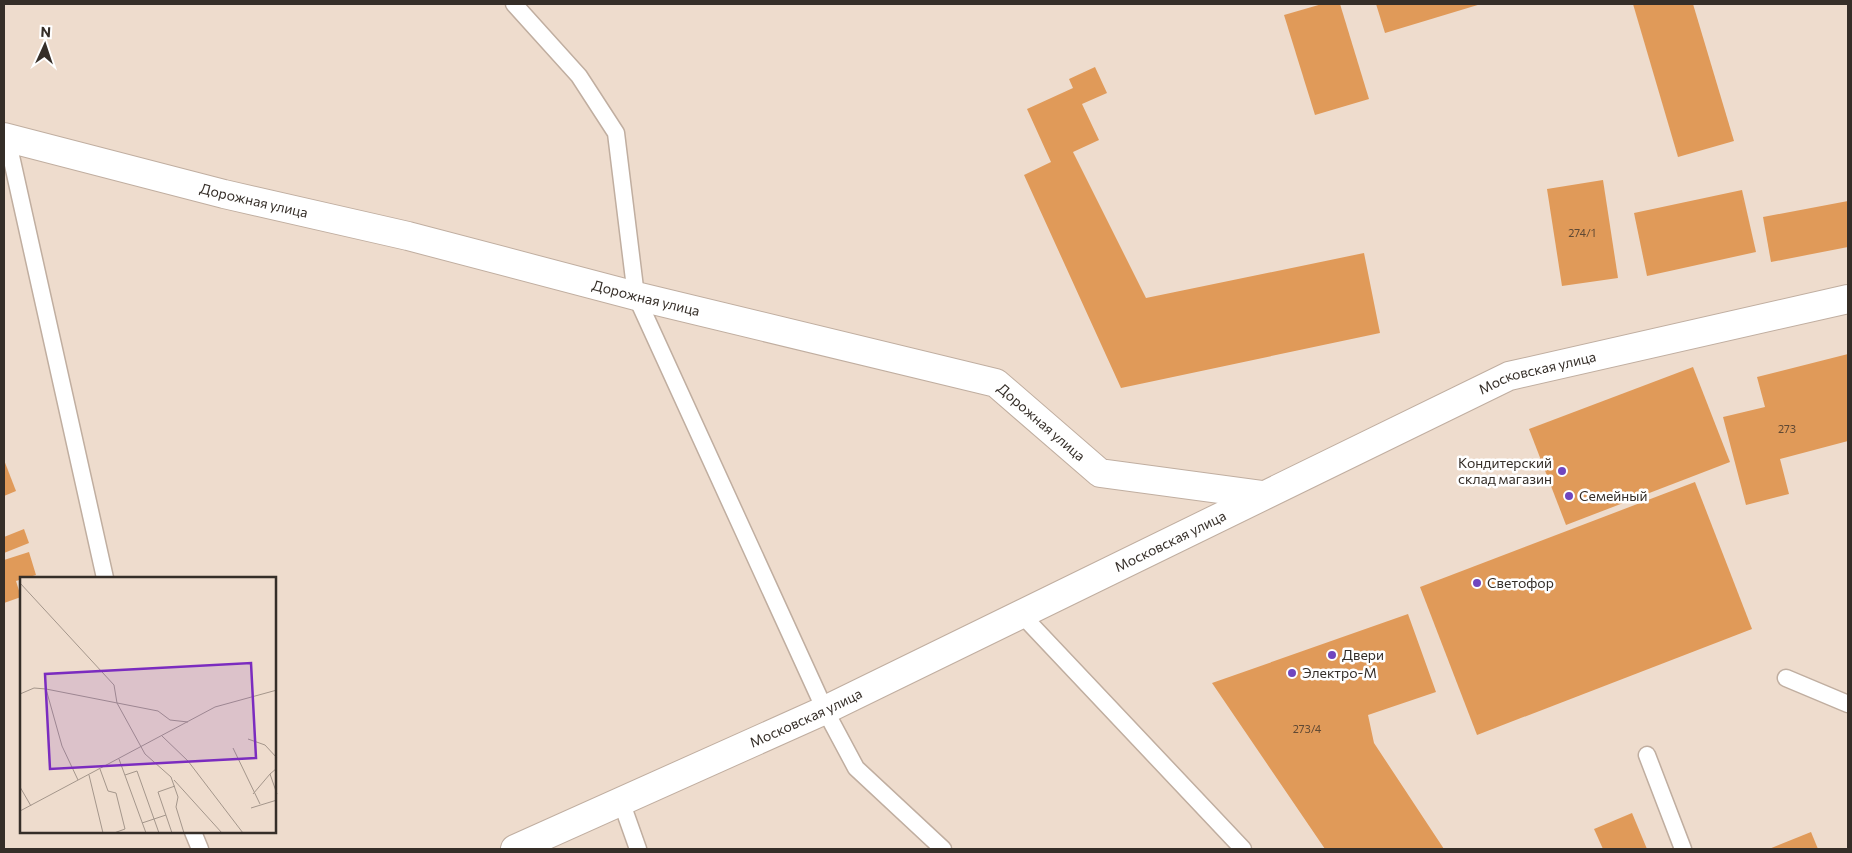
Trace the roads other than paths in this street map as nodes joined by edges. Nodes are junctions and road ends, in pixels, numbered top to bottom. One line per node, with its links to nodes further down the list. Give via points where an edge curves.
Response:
1 (514, 4): 3 (lane, via 579,76 616,133)
2 (5, 137): 3 (street, Дорожная улица); 6 (lane)
3 (636, 296): 5 (street, Дорожная улица, via 996,383 1100,473); 10 (lane)
4 (1848, 299): 5 (street, Московская улица, via 1510,376)
5 (1263, 495): 7 (street, Московская улица)
6 (105, 577)
7 (1021, 614): 10 (street, Московская улица); 18 (lane)
8 (1786, 678): 9 (lane)
9 (1848, 704)
10 (825, 710): 12 (street, Московская улица); 17 (lane, via 856,768)
11 (1647, 755): 19 (lane)
12 (621, 801): 15 (street, Московская улица); 16 (lane)
13 (193, 833): 14 (lane)
14 (200, 849)
15 (515, 849)
16 (638, 849)
17 (943, 849)
18 (1243, 849)
19 (1683, 849)

